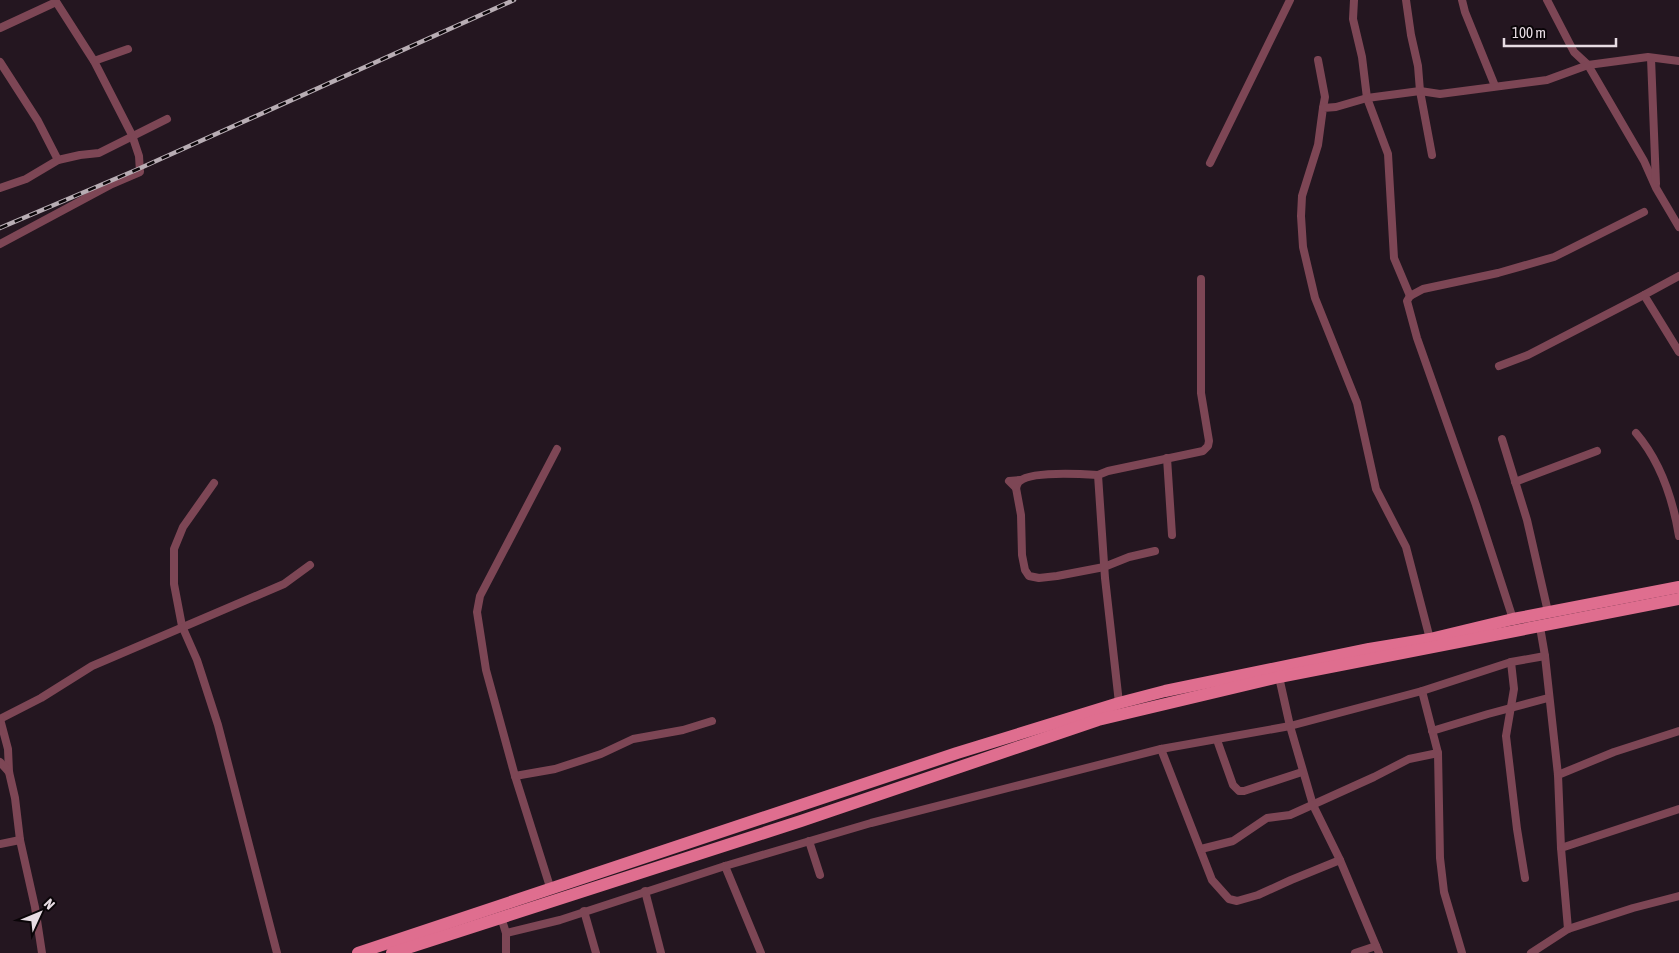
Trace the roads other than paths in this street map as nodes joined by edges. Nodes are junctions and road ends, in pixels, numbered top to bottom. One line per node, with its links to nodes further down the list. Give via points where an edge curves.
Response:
1 (1290, 0): 23 (street)
2 (1354, 0): 17 (street, via 1352,19 1362,58)
3 (1406, 0): 16 (street)
4 (1462, 0): 15 (street)
5 (1547, 0): 14 (street, via 1574,52)
6 (55, 1): 7 (street); 11 (street)
7 (0, 28)
8 (128, 49): 11 (street)
9 (1651, 58): 12 (street); 14 (street); 25 (street)
10 (1318, 60): 18 (street)
11 (94, 61): 20 (street)
12 (1679, 61)
13 (0, 62): 22 (street, via 38,121)
14 (1588, 64): 15 (street, via 1547,80); 25 (street)
15 (1495, 86): 16 (street, via 1440,94)
16 (1420, 90): 17 (street); 21 (street)
17 (1367, 98): 18 (street); 32 (street, via 1388,154 1394,258)
18 (1323, 108): 54 (street, via 1318,145 1302,196 1303,247 1315,298 1357,403 1376,488 1406,546)
19 (167, 119): 20 (street)
20 (132, 135): 22 (street, via 99,153); 28 (street, via 140,172)
21 (1432, 155)
22 (58, 160): 24 (street, via 26,179)
23 (1210, 163)
24 (0, 188)
25 (1656, 188): 27 (street)
26 (1644, 212): 32 (street, via 1554,256 1498,273 1423,289)
27 (1679, 227)
28 (0, 244)
29 (1679, 276): 31 (street)
30 (1201, 279): 39 (street, via 1201,393 1209,441 1203,451)
31 (1644, 295): 33 (street); 34 (street, via 1528,355)
32 (1410, 296): 51 (street, via 1407,301 1410,317)
33 (1679, 352)
34 (1499, 366)
35 (1636, 433): 44 (street, via 1667,490)
36 (1502, 439): 41 (street)
37 (557, 449): 76 (street, via 480,596 476,612 486,670)
38 (1597, 451): 41 (street)
39 (1167, 458): 40 (street); 43 (street)
40 (1098, 475): 47 (street); 47 (street, via 1070,472 1036,476 1018,484 1022,555 1029,576 1039,578)
41 (1515, 482): 50 (street)
42 (214, 483): 52 (street, via 183,527 174,549 174,584)
43 (1172, 535)
44 (1679, 536)
45 (1155, 551): 47 (street)
46 (310, 565): 52 (street, via 284,584)
47 (1104, 567): 60 (street)
48 (1679, 587): 50 (main road)
49 (1679, 599): 53 (main road)
50 (1548, 612): 51 (main road)
51 (1513, 619): 54 (main road)
52 (182, 626): 62 (street, via 92,666); 97 (street, via 218,725)
53 (1540, 627): 55 (street); 57 (main road)
54 (1430, 639): 60 (main road, via 1369,649)
55 (1545, 656): 56 (street); 75 (street)
56 (1511, 662): 58 (street); 61 (street)
57 (1279, 677): 64 (street); 72 (main road, via 1098,720)
58 (1422, 691): 64 (street); 65 (street)
59 (1548, 698): 61 (street)
60 (1119, 703): 69 (main road)
61 (1512, 708): 65 (street); 87 (street, via 1506,736)
62 (0, 719): 73 (street, via 8,749)
63 (712, 721): 76 (street, via 633,740 555,769)
64 (1290, 726): 67 (street); 74 (street)
65 (1432, 731): 70 (street)
66 (1679, 731): 75 (street)
67 (1217, 740): 68 (street); 74 (street, via 1233,785 1239,791)
68 (1161, 749): 80 (street, via 871,822); 83 (street)
69 (957, 753): 72 (main road); 88 (main road)
70 (1438, 753): 77 (street, via 1409,759); 105 (street, via 1444,892)
71 (0, 762): 73 (street)
72 (960, 767): 92 (main road)
73 (9, 772): 79 (street)
74 (1302, 772): 77 (street)
75 (1558, 775): 82 (street)
76 (515, 776): 88 (street)
77 (1312, 805): 83 (street, via 1262,821 1233,841); 84 (street)
78 (1679, 809): 82 (street)
79 (20, 840): 81 (street); 96 (street)
80 (809, 841): 85 (street); 86 (street)
81 (0, 844)
82 (1561, 848): 93 (street)
83 (1201, 849): 84 (street, via 1212,880 1230,899 1237,901)
84 (1340, 860): 95 (street)
85 (725, 866): 89 (street); 103 (street)
86 (820, 875)
87 (1525, 878)
88 (551, 890): 98 (main road)
89 (645, 891): 91 (street); 102 (street)
90 (1679, 896): 93 (street)
91 (584, 911): 94 (street); 101 (street)
92 (502, 918): 94 (street); 99 (main road)
93 (1568, 929): 106 (street)
94 (506, 933): 100 (street)
95 (1377, 949): 104 (street)
96 (42, 953)
97 (277, 953)
98 (358, 953)
99 (392, 953)
100 (506, 953)
101 (596, 953)
102 (661, 953)
103 (761, 953)
104 (1354, 953)
105 (1462, 953)
106 (1531, 953)

